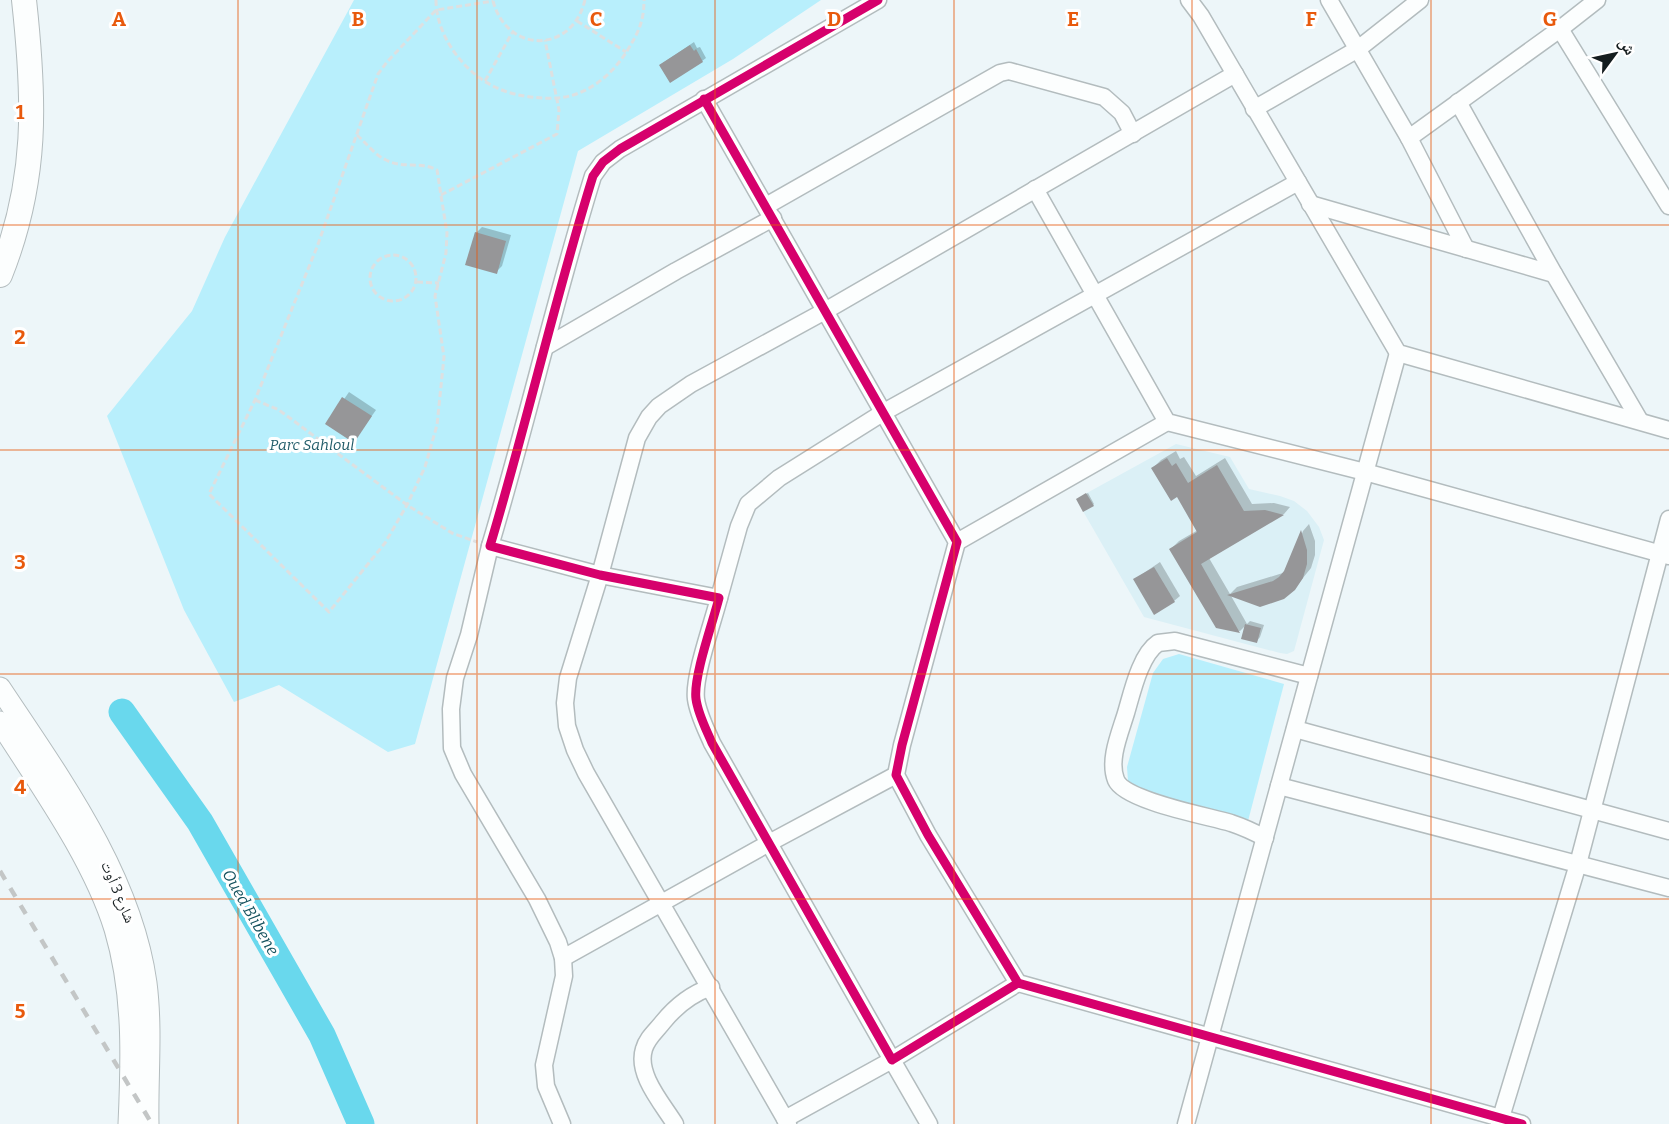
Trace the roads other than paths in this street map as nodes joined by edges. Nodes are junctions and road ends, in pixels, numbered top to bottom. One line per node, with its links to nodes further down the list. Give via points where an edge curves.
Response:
1 (24, 0): 21 (highway, via 31,60 32,131 20,216)
2 (878, 0): 10 (street)
3 (1189, 0): 9 (street)
4 (1329, 0): 8 (street)
5 (1420, 0): 8 (street)
6 (1597, 0): 7 (street)
7 (1560, 29): 11 (street); 18 (street)
8 (1358, 49): 12 (street); 14 (street)
9 (1235, 74): 12 (street); 13 (street)
10 (704, 99): 19 (street); 25 (street, via 620,149 593,176)
11 (1458, 102): 14 (street); 22 (street)
12 (1254, 109): 15 (street)
13 (1133, 134): 16 (street); 19 (street, via 1122,113 1104,97 1010,71 1000,73)
14 (1409, 138): 20 (street)
15 (1298, 182): 17 (street); 23 (street)
16 (1035, 189): 23 (street); 24 (street)
17 (1310, 204): 20 (street); 26 (street)
18 (1669, 206)
19 (769, 212): 24 (street); 25 (street)
20 (1466, 249): 22 (street)
21 (2, 269)
22 (1554, 274): 28 (street)
23 (1095, 297): 27 (street); 29 (street)
24 (825, 310): 27 (street); 36 (street, via 691,384 665,400 649,417 637,438)
25 (545, 347): 34 (street)
26 (1398, 353): 28 (street); 31 (street)
27 (884, 412): 33 (street); 37 (street, via 779,478 748,504)
28 (1640, 421): 30 (street)
29 (1167, 422): 31 (street); 33 (street)
30 (1669, 430)
31 (1365, 471): 35 (street); 38 (street)
32 (1669, 519): 35 (street)
33 (957, 543): 42 (street)
34 (490, 546): 36 (street); 51 (street, via 455,678 452,748 463,774 537,899)
35 (1665, 555): 44 (street)
36 (600, 575): 37 (street); 50 (street, via 568,678 567,726 586,773)
37 (719, 598): 47 (street, via 695,697 712,743)
38 (1309, 676): 41 (street); 46 (street, via 1175,641 1158,643 1146,655 1116,747 1116,781 1127,792 1230,823)
39 (0, 688): 56 (main road, شارع 3 أوت, via 72,800 125,903 140,949 148,1011)
40 (0, 722): 56 (main road, via 74,842 108,910 128,995)
41 (1295, 729): 43 (street); 44 (street)
42 (896, 775): 47 (street); 52 (street)
43 (1279, 786): 46 (street); 48 (street)
44 (1591, 810): 45 (street); 48 (street)
45 (1669, 831)
46 (1265, 838): 54 (street)
47 (769, 843): 50 (street); 55 (street)
48 (1578, 864): 49 (street); 58 (street)
49 (1669, 888)
50 (662, 903): 51 (street); 53 (street)
51 (563, 958): 61 (street, via 564,976 544,1065 546,1086)
52 (1018, 984): 54 (street); 55 (street)
53 (711, 987): 57 (street); 62 (street, via 677,1006 644,1049 644,1071)
54 (1210, 1037): 58 (street); 64 (street)
55 (892, 1060): 57 (street); 63 (street)
56 (139, 1096): 59 (main road); 60 (main road, شارع 3 أوت)
57 (787, 1121)
58 (1499, 1121): 65 (street)
59 (129, 1124)
60 (148, 1124)
61 (562, 1124)
62 (675, 1124)
63 (929, 1124)
64 (1186, 1124)
65 (1522, 1124)

